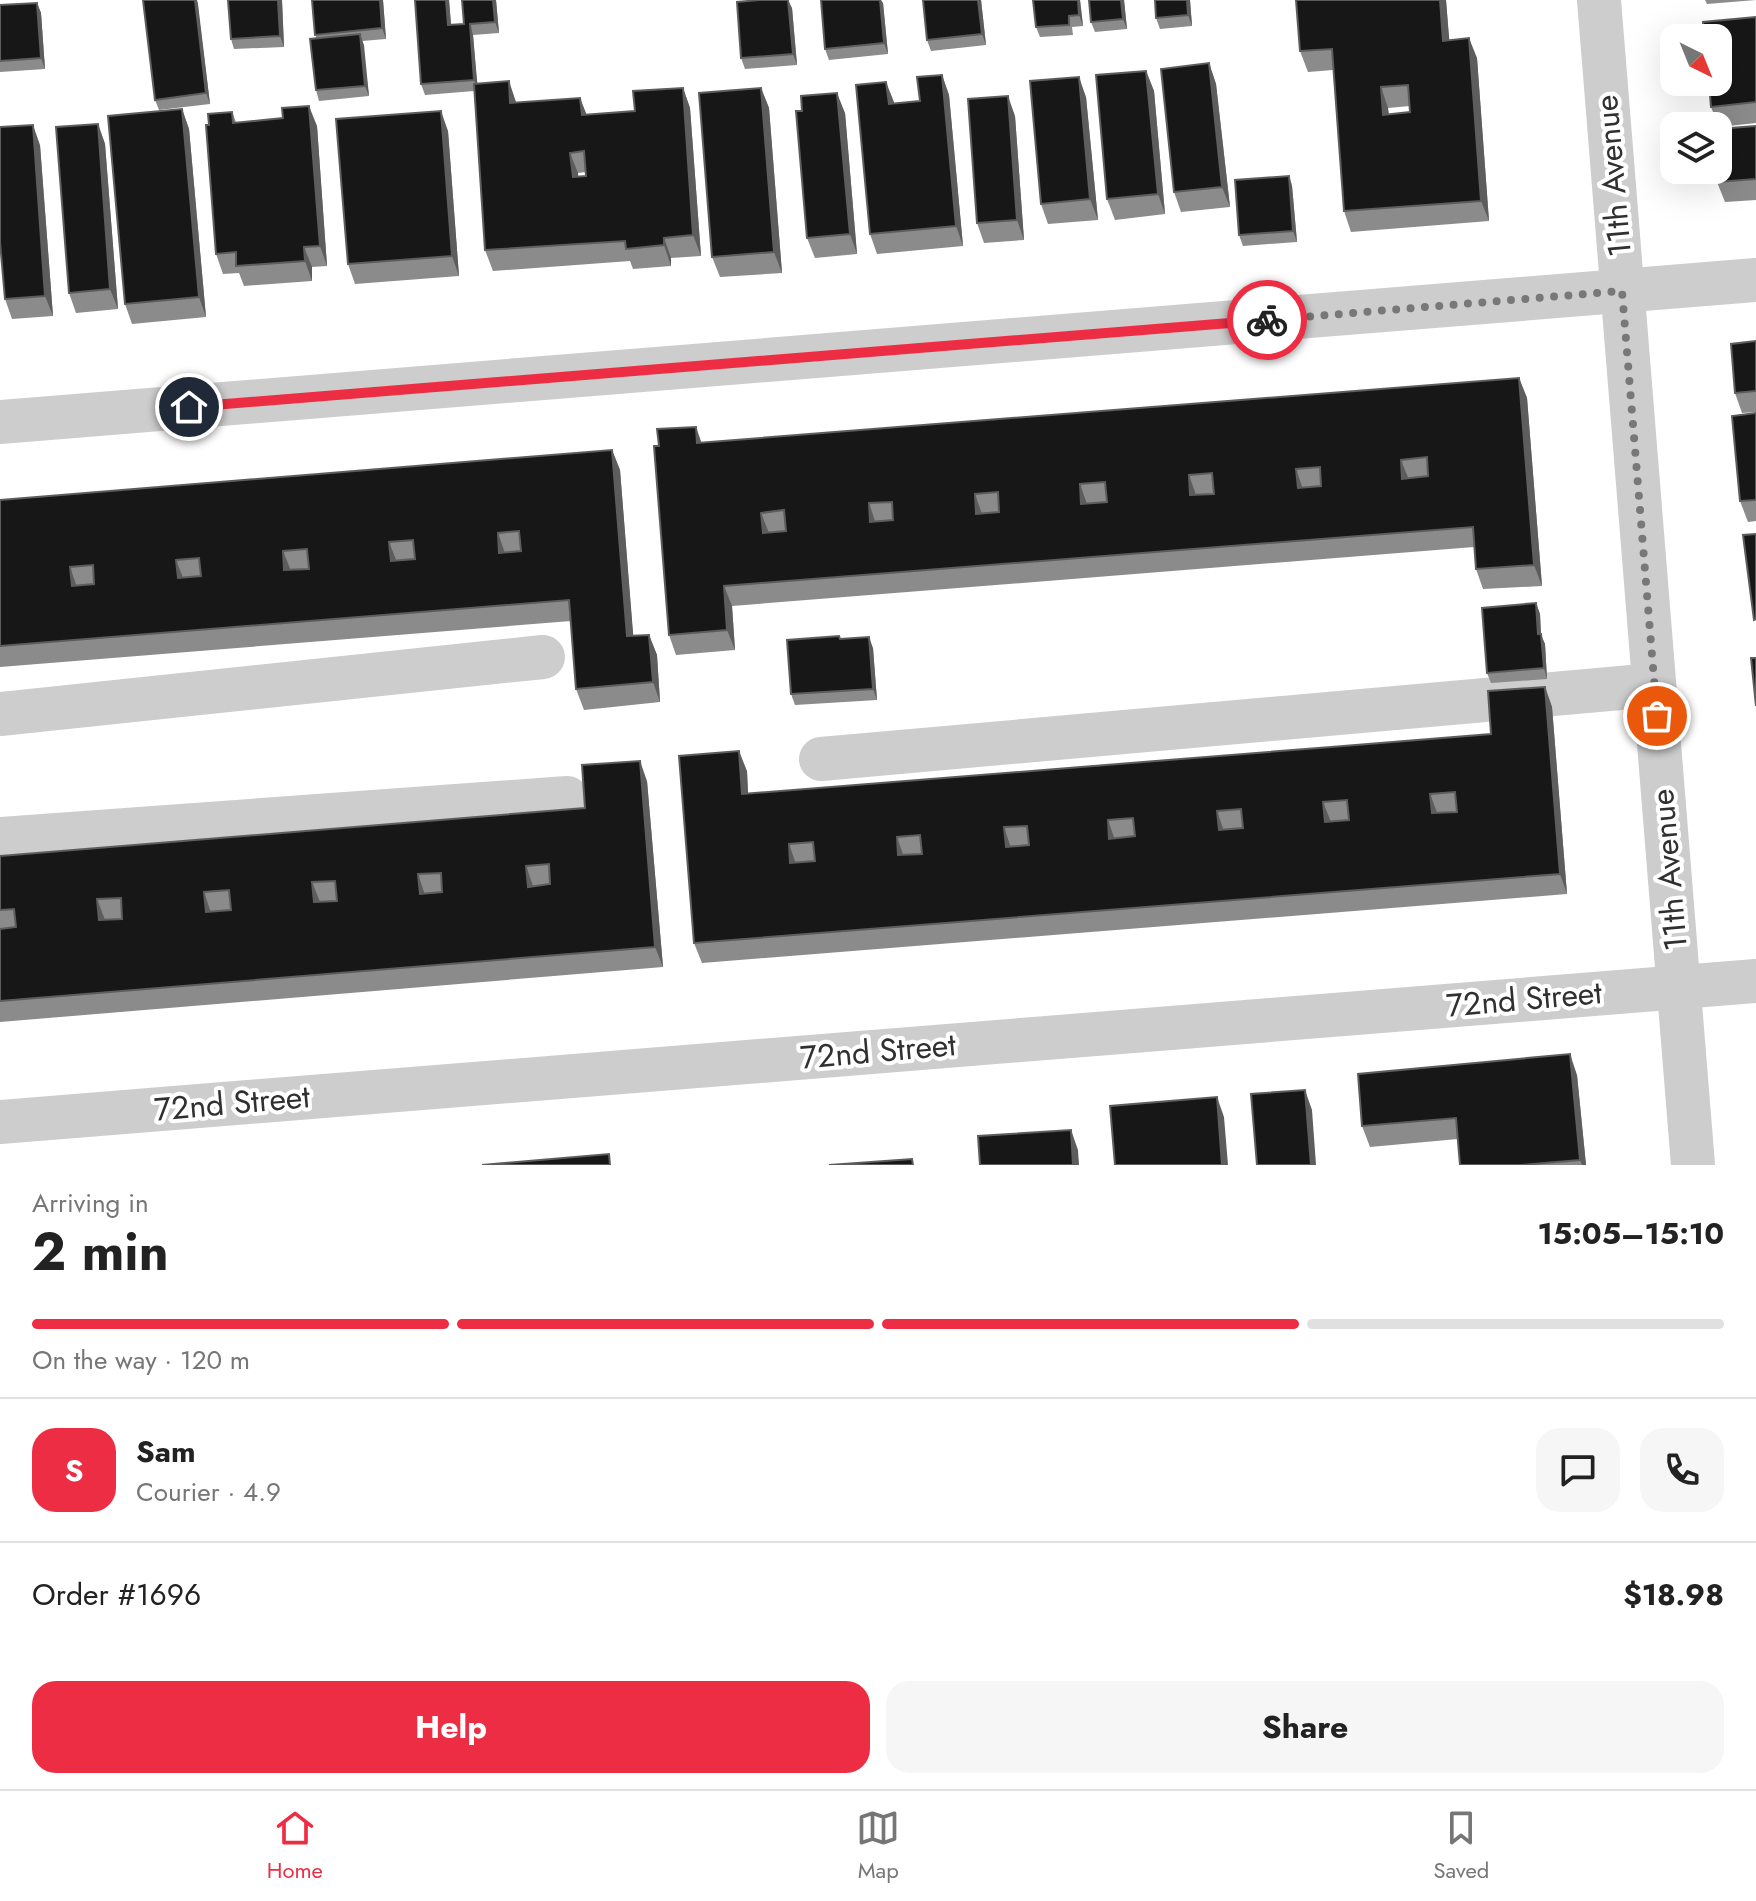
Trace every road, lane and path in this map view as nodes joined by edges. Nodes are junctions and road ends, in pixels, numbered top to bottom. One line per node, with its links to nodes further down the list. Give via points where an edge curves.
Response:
1 (1599, 0): 3 (street, 11th Avenue)
2 (1756, 280): 3 (street)
3 (1622, 291): 4 (street); 6 (street, 11th Avenue)
4 (0, 422)
5 (543, 657): 7 (street)
6 (1654, 685): 8 (street); 12 (street, 11th Avenue)
7 (0, 714)
8 (821, 759)
9 (567, 798): 10 (street)
10 (0, 839)
11 (1756, 981): 12 (street, 72nd Street)
12 (1679, 987): 13 (street, 72nd Street); 14 (street, 11th Avenue)
13 (0, 1122)
14 (1693, 1165)

